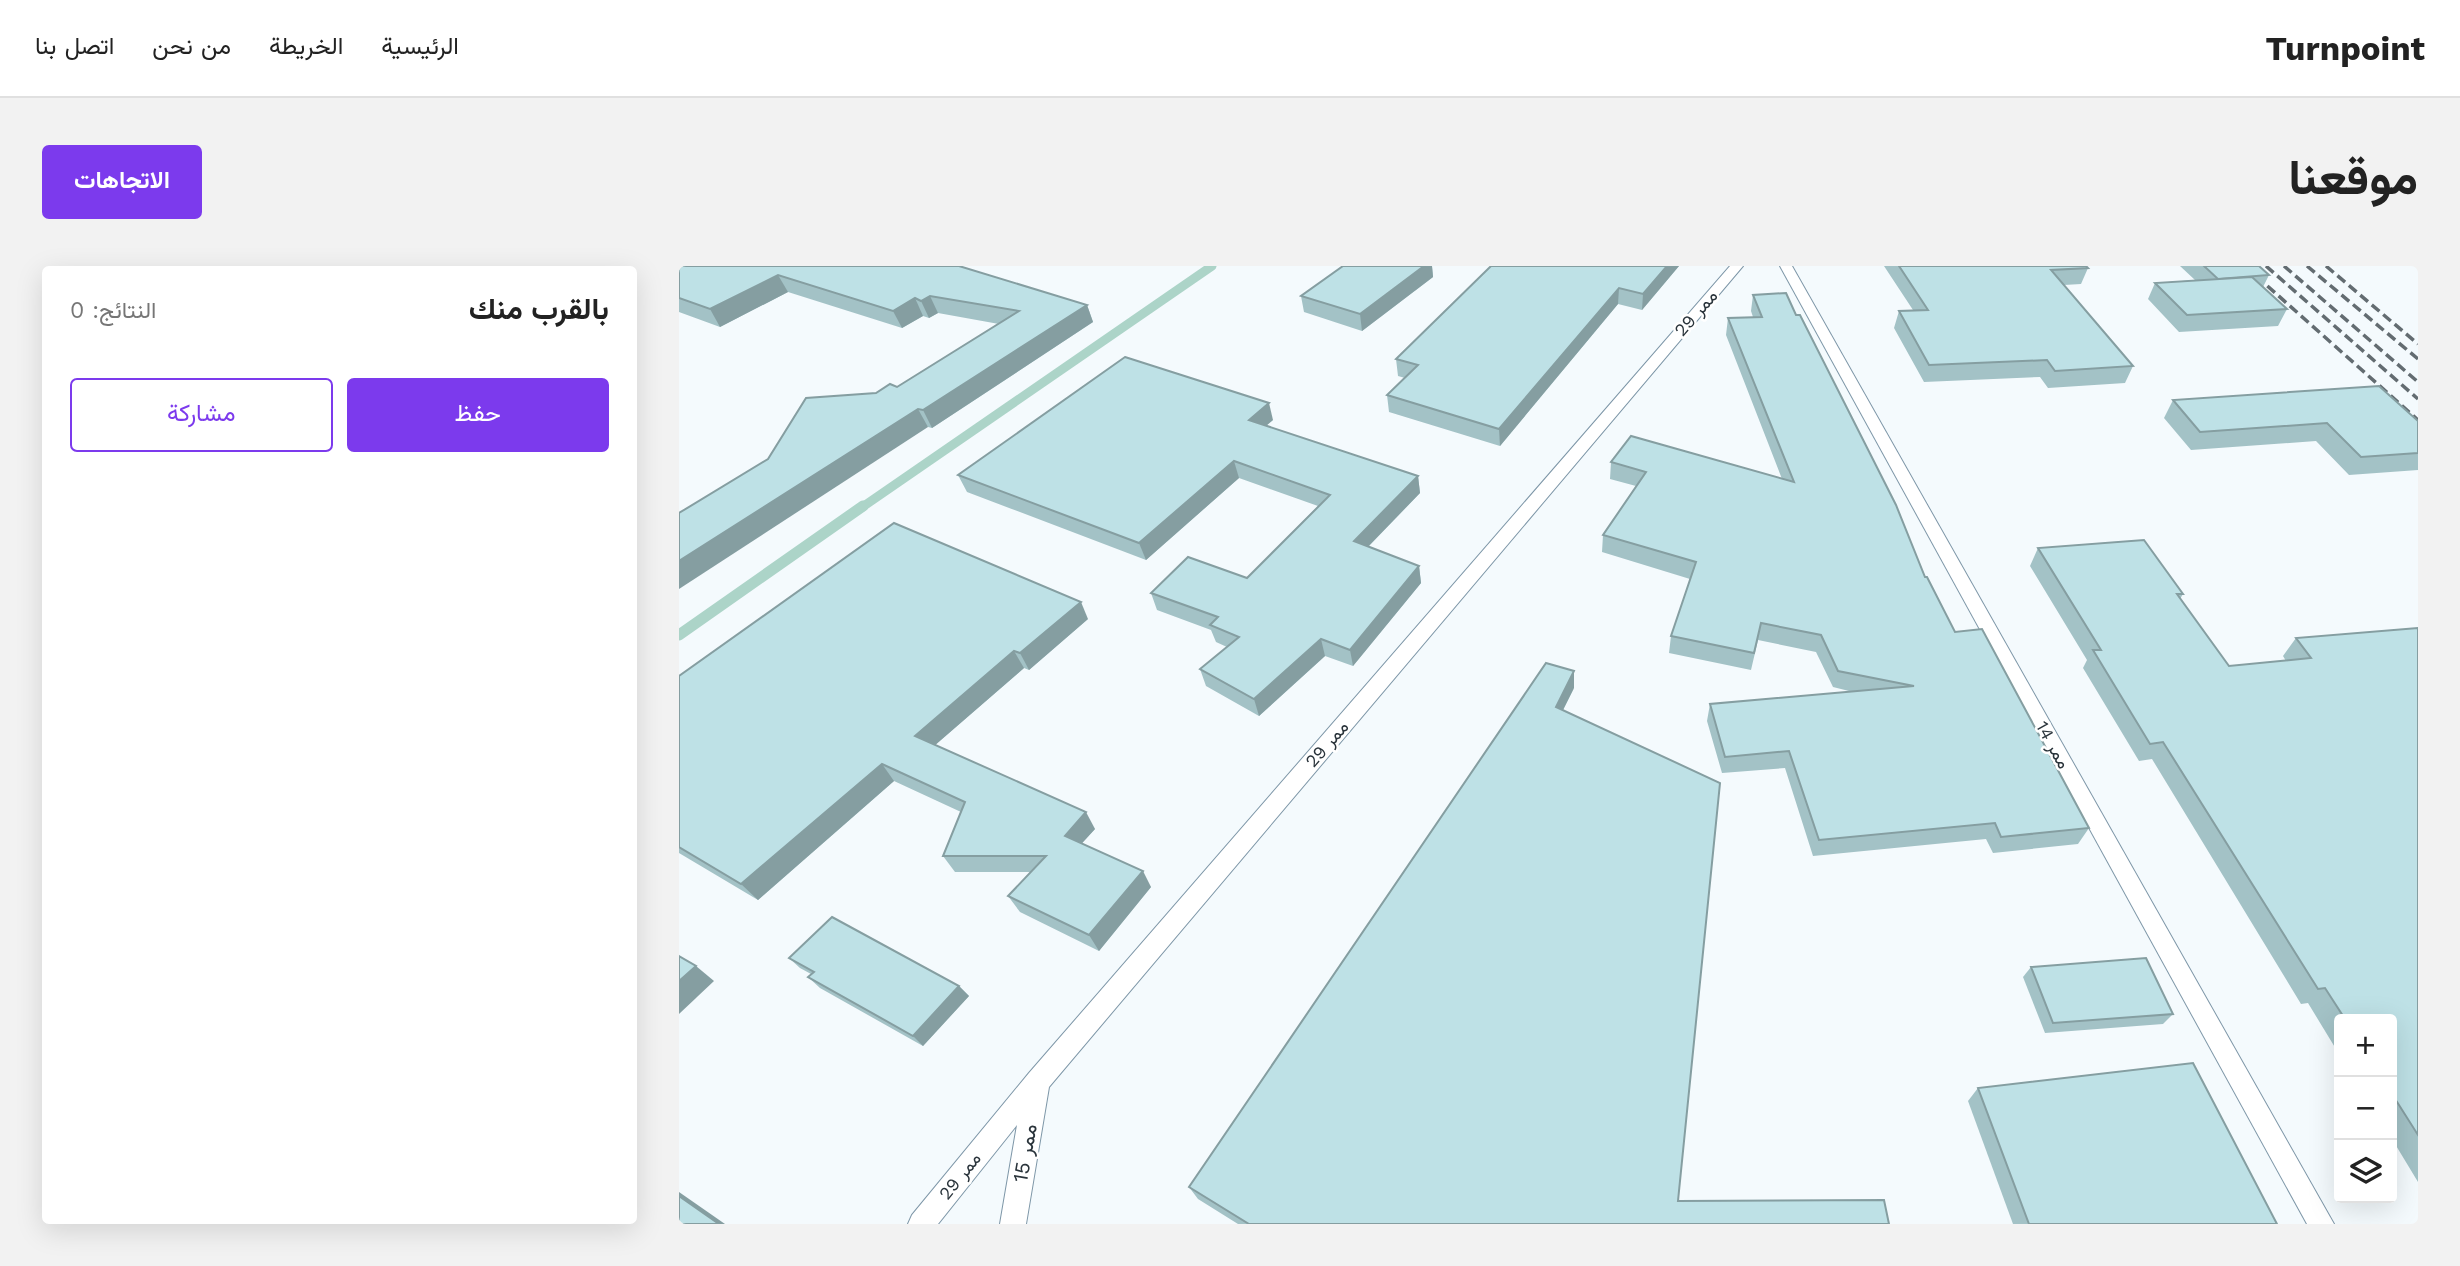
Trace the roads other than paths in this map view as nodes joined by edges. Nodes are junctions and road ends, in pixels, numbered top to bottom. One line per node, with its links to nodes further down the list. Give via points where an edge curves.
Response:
1 (1737, 266): 3 (lane, ممر 29)
2 (1786, 266): 6 (lane, ممر 14)
3 (1038, 1081): 4 (lane, ممر 29); 5 (lane, ممر 15)
4 (921, 1224)
5 (1013, 1224)
6 (2321, 1224)

